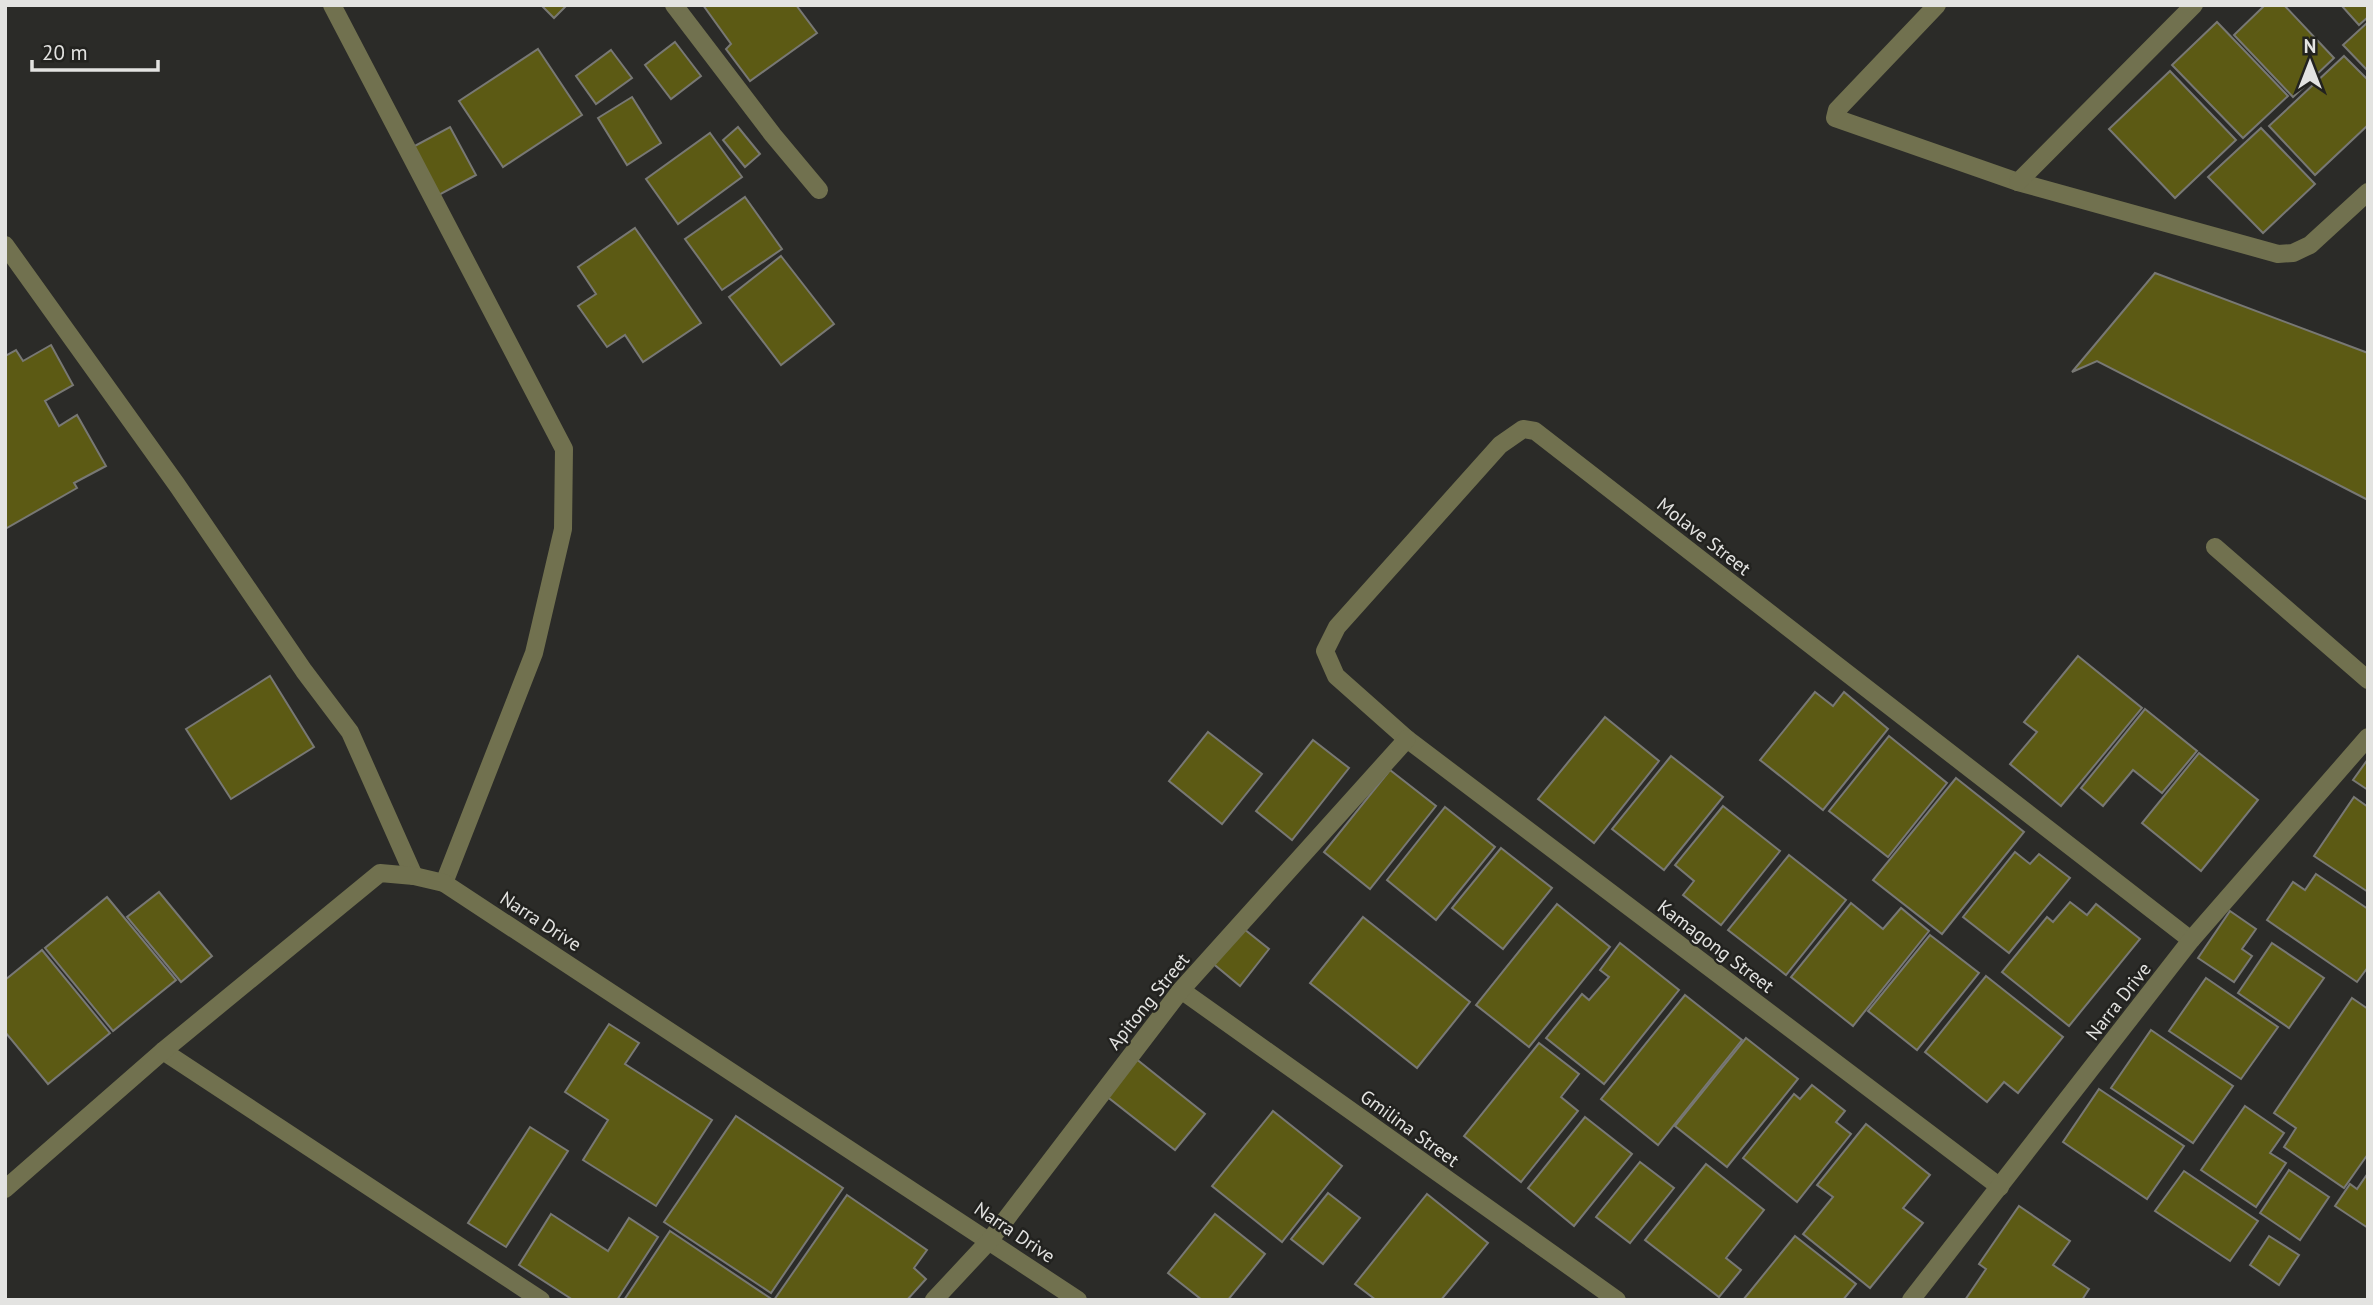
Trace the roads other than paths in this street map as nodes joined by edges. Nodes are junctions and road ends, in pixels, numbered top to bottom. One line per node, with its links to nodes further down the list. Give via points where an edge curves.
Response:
1 (332, 5): 14 (street, via 564,449 563,528 534,653)
2 (674, 5): 6 (street)
3 (1937, 5): 5 (street, via 1837,110 1835,118)
4 (2194, 5): 5 (street)
5 (2018, 182): 7 (street, via 2278,254 2294,254 2310,245)
6 (819, 190)
7 (2368, 192)
8 (5, 245): 13 (street, via 349,732)
9 (2215, 547): 10 (street)
10 (2368, 680)
11 (2368, 737): 15 (street, Narra Drive)
12 (1407, 739): 15 (street, Molave Street, via 1336,677 1325,652 1337,627 1500,445 1523,429 1535,431); 16 (street, Apitong Street); 18 (street, Kamagong Street)
13 (414, 876): 14 (street, Narra Drive); 17 (street, Narra Drive, via 380,873)
14 (444, 883): 20 (street, Narra Drive)
15 (2191, 940): 18 (street, Narra Drive)
16 (1181, 990): 20 (street, Apitong Street); 24 (street, Gmilina Street)
17 (163, 1051): 19 (street, Narra Drive); 21 (street)
18 (2000, 1187): 25 (street, Narra Drive)
19 (5, 1189)
20 (990, 1240): 22 (street, Apitong Street); 23 (street, Narra Drive)
21 (541, 1300)
22 (934, 1300)
23 (1078, 1300)
24 (1617, 1300)
25 (1911, 1300)

